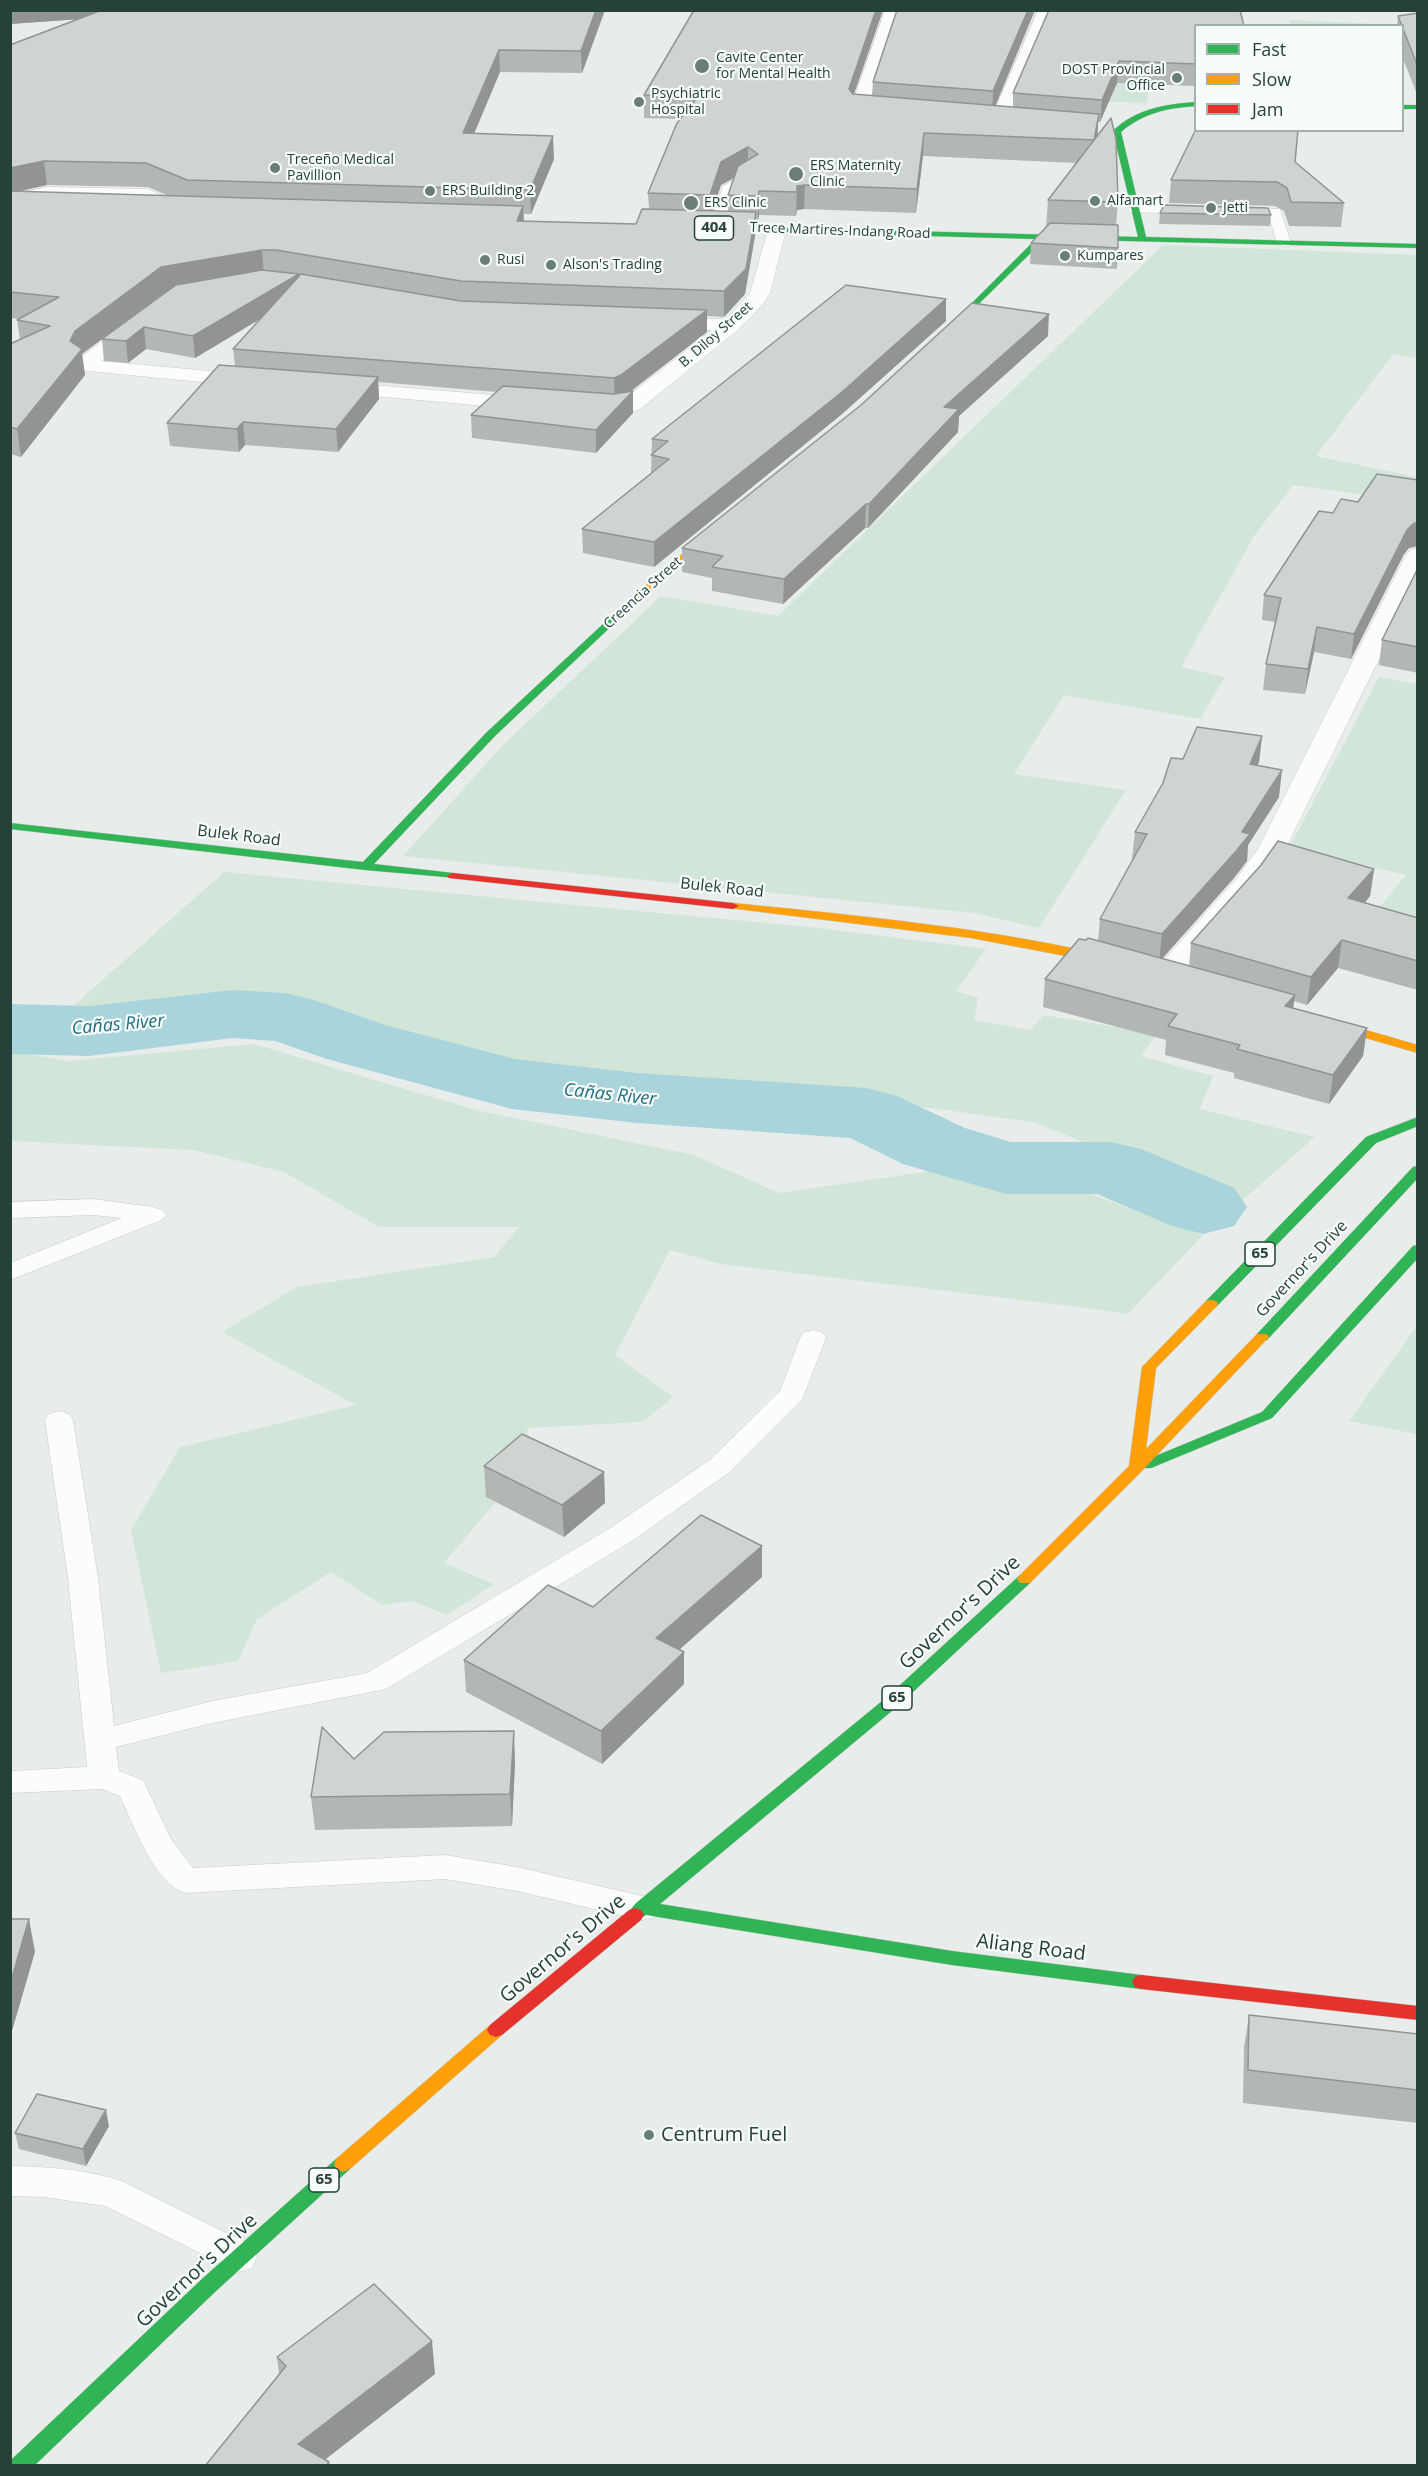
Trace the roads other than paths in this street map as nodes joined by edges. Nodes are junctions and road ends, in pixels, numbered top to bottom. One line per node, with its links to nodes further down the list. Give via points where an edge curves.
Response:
1 (893, 10): 4 (street, via 859,110)
2 (1046, 10): 5 (street, via 993,120)
3 (1194, 104): 10 (main road, via 1149,109 1111,130)
4 (906, 114)
5 (1023, 123)
6 (749, 176): 14 (lane, via 730,186)
7 (10, 199): 12 (lane, via 47,191 148,193)
8 (10, 208): 9 (main road)
9 (34, 209)
10 (1135, 209): 17 (main road); 18 (lane, via 1275,212)
11 (160, 212): 12 (main road)
12 (191, 213)
13 (693, 227): 14 (main road, Trece Martires-Indang Road / 404)
14 (716, 228): 15 (main road, Trece Martires-Indang Road / 404)
15 (777, 230): 16 (main road, Trece Martires-Indang Road / 404); 22 (street, B. Diloy Street, via 760,293)
16 (1042, 237): 17 (main road, Trece Martires-Indang Road / 404); 23 (main road)
17 (1143, 240): 18 (main road, Trece Martires-Indang Road / 404)
18 (1284, 243): 19 (main road, Trece Martires-Indang Road / 404)
19 (1418, 246)
20 (158, 308): 24 (street, via 85,366)
21 (636, 322): 22 (street)
22 (732, 325): 27 (street, B. Diloy Street, via 631,405 615,409)
23 (938, 343)
24 (268, 383)
25 (315, 386): 26 (street)
26 (552, 405)
27 (575, 407)
28 (732, 517): 31 (main road, Creencia Street, via 676,562 496,729)
29 (1418, 555): 33 (street, via 1270,850 1246,885)
30 (10, 826): 31 (main road, Bulek Road)
31 (365, 867): 32 (main road, Bulek Road, via 912,925 1035,943)
32 (1122, 963)
33 (1165, 975)
34 (1312, 1018): 35 (main road)
35 (1418, 1049)
36 (1418, 1121): 43 (main road, 65, via 1371,1140 1149,1367)
37 (1418, 1170): 43 (main road, Governor's Drive / 65)
38 (10, 1210): 40 (lane, via 93,1207 153,1215)
39 (1418, 1249): 43 (main road, Governor's Drive / 65, via 1267,1415)
40 (10, 1272)
41 (813, 1338): 44 (lane, via 792,1394 721,1465 622,1534 375,1682 212,1713)
42 (59, 1420): 44 (lane, via 83,1578)
43 (1136, 1469): 47 (main road, Governor's Drive / 65, via 1052,1554 881,1712)
44 (101, 1740): 45 (lane)
45 (104, 1778): 46 (lane); 47 (lane, via 132,1788 158,1845 185,1881 445,1868 517,1879)
46 (10, 1782)
47 (642, 1908): 48 (main road, Aliang Road, via 962,1959); 50 (main road, Governor's Drive / 65, via 414,2101)
48 (1418, 2013)
49 (10, 2181): 50 (lane, via 111,2192)
50 (239, 2258): 51 (main road, Governor's Drive / 65)
51 (20, 2466)

